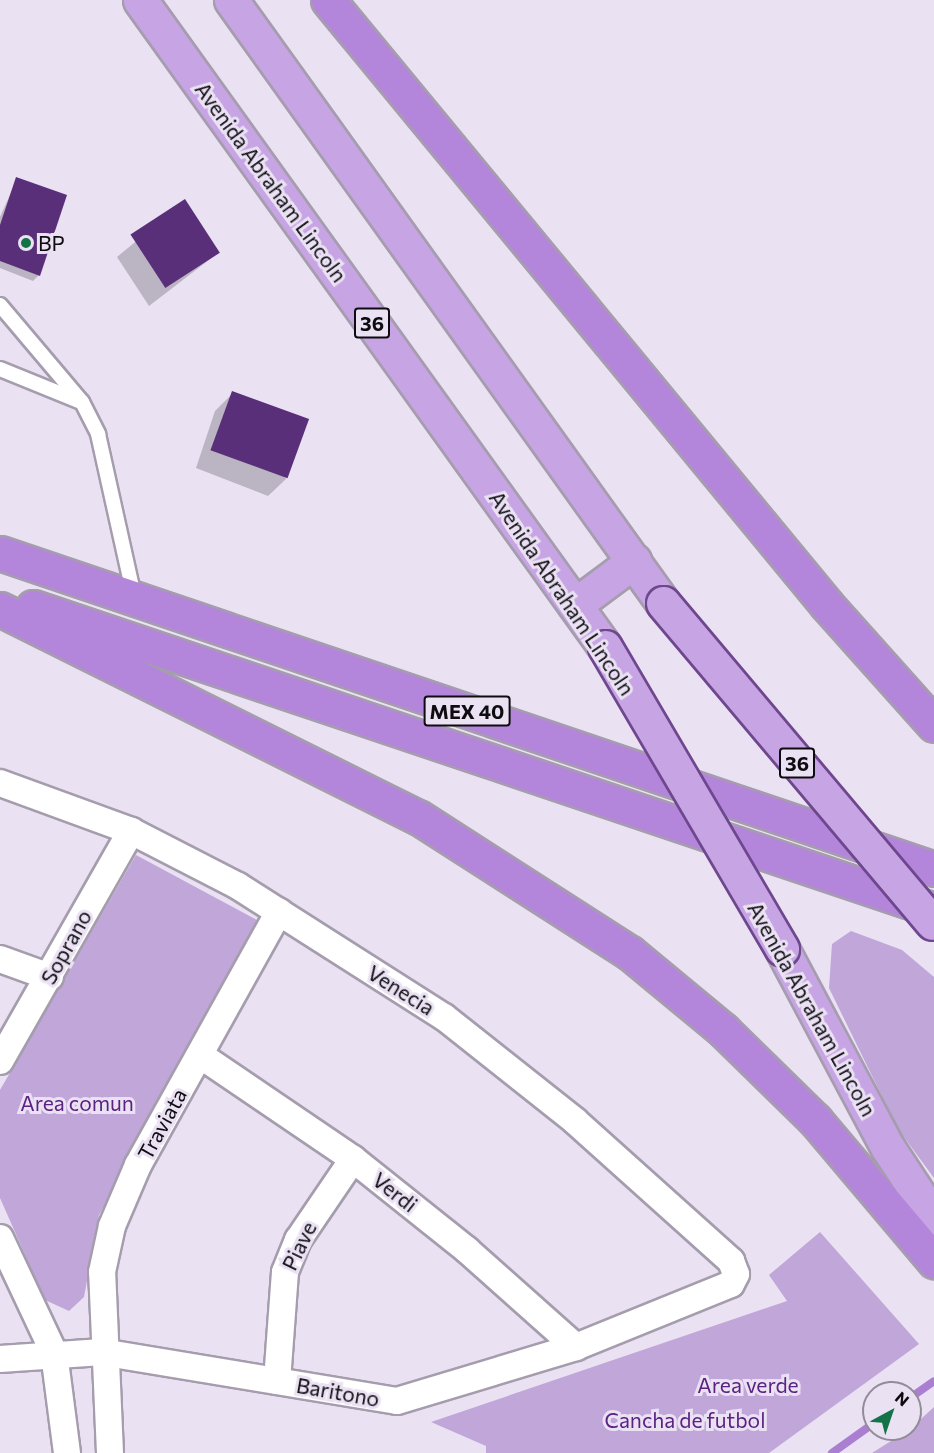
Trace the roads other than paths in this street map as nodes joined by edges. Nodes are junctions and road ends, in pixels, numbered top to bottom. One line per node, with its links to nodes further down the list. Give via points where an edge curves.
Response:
1 (140, 0): 11 (main road, Avenida Abraham Lincoln / 36)
2 (231, 0): 8 (main road, 36)
3 (328, 0): 13 (highway, via 826,604)
4 (0, 305): 6 (lane)
5 (0, 369): 6 (lane)
6 (82, 402): 10 (lane, via 98,434)
7 (0, 553): 10 (highway, MEX 40)
8 (634, 561): 11 (main road); 18 (main road, 36, bridge, via 663,603)
9 (0, 596): 18 (highway, MEX 40)
10 (135, 599): 16 (highway, MEX 40)
11 (575, 605): 24 (main road, Avenida Abraham Lincoln / 36, bridge, via 605,647 782,949 888,1148)
12 (0, 609): 26 (highway, via 417,817 630,953 723,1030 815,1120)
13 (934, 725)
14 (0, 783): 15 (street, Venecia)
15 (131, 831): 17 (street, Venecia); 20 (street, Soprano)
16 (934, 869)
17 (279, 912): 21 (street, Traviata); 27 (street, Venecia, via 444,1017 510,1066 731,1261 736,1274)
18 (933, 919)
19 (0, 959): 20 (street)
20 (50, 977): 22 (street, Soprano)
21 (200, 1055): 23 (street, Verdi); 29 (street, Traviata, via 138,1165 112,1226 102,1272)
22 (0, 1061)
23 (352, 1159): 28 (street, Verdi, via 467,1250); 32 (street, Piave, via 298,1240 285,1272)
24 (934, 1218)
25 (0, 1238): 30 (street)
26 (934, 1261)
27 (731, 1284): 28 (street, Baritono)
28 (576, 1347): 32 (street, Baritono, via 398,1401)
29 (102, 1352): 30 (street, Baritono); 32 (street, Baritono); 34 (street, Traviata)
30 (54, 1353): 31 (street, Baritono); 33 (street)
31 (0, 1359)
32 (276, 1381)
33 (67, 1453)
34 (110, 1453)

